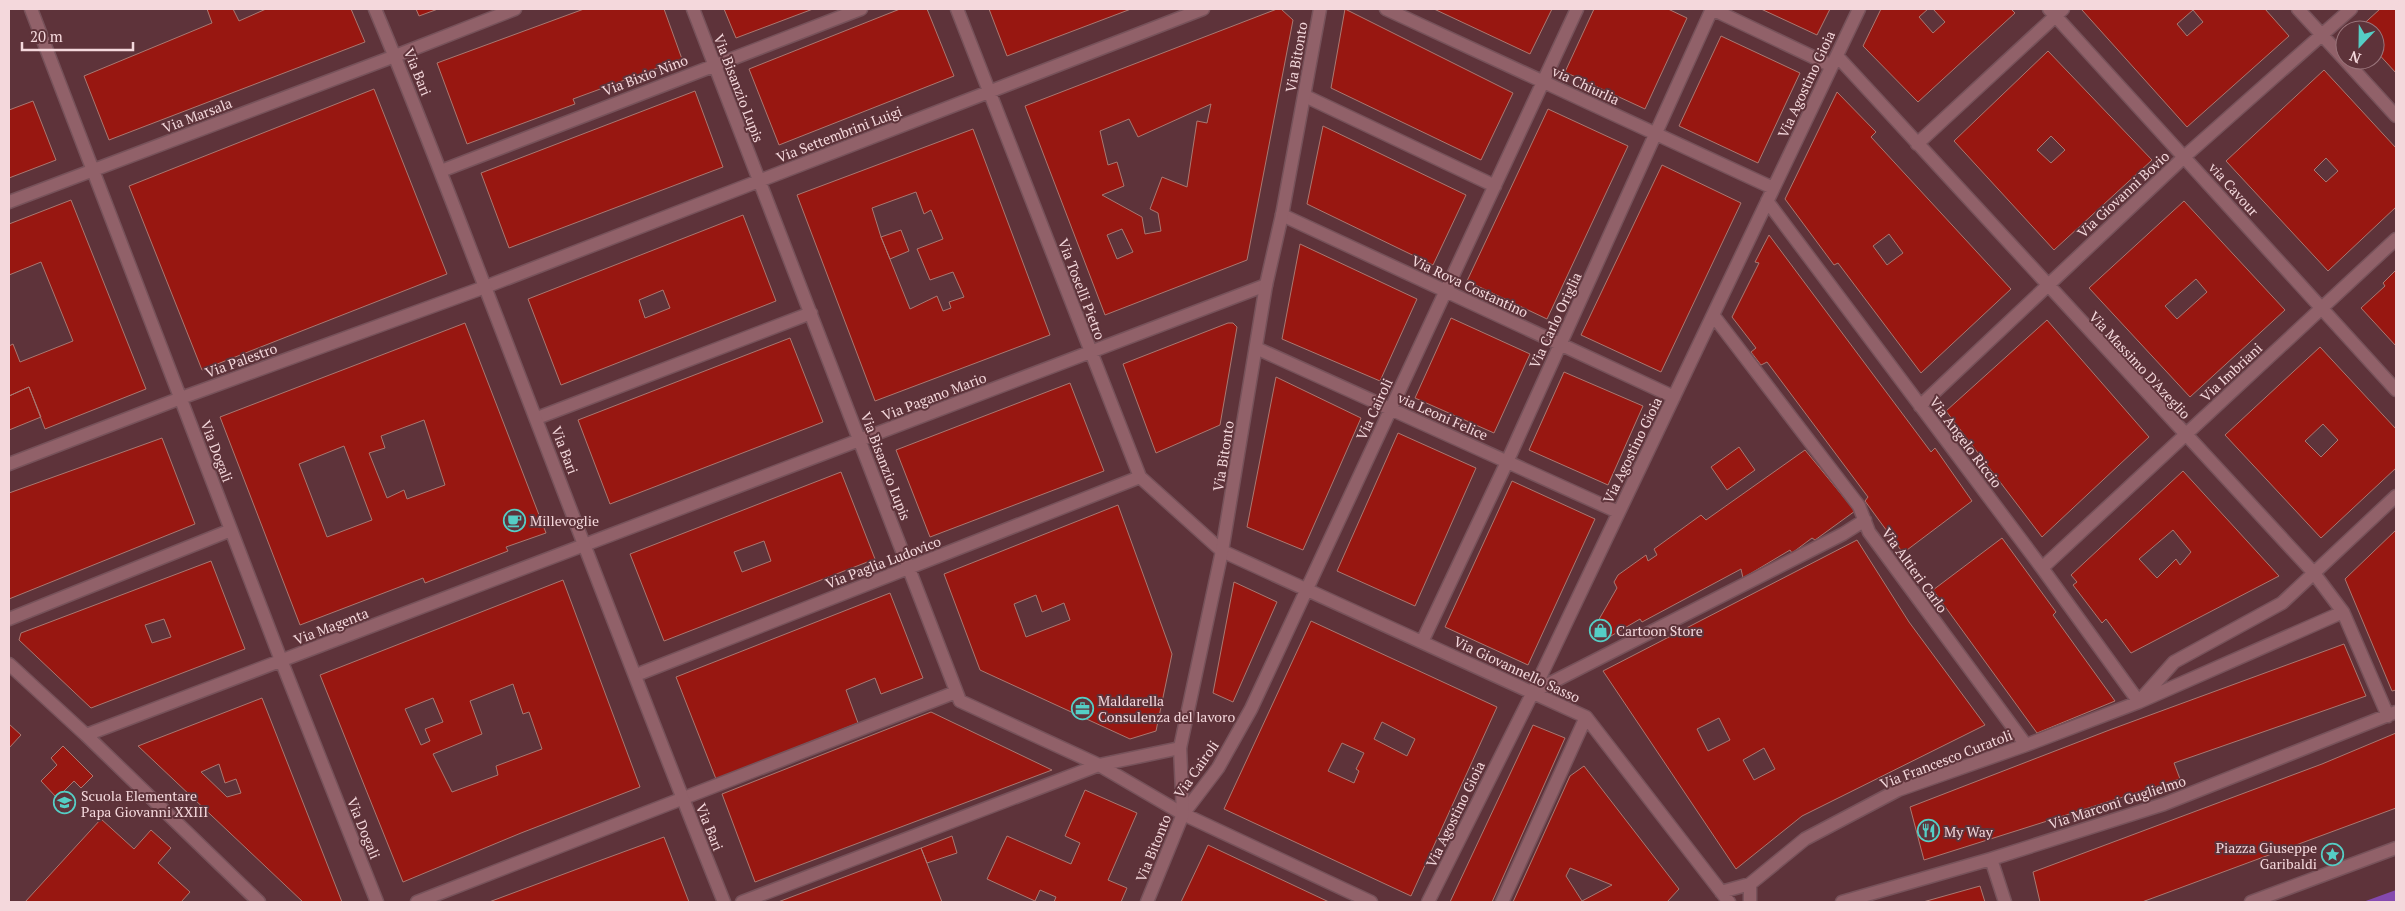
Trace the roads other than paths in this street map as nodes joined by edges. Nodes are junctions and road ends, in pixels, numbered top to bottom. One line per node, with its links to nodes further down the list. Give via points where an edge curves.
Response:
1 (31, 9): 29 (street, Via Dogali)
2 (375, 9): 18 (street, Via Bari)
3 (514, 9): 18 (street, Via Marsala)
4 (693, 9): 20 (street, Via Bisanzio Lupis)
5 (861, 9): 20 (street, Via Bixio Nino)
6 (957, 9): 23 (street, Via Toselli Pietro)
7 (1203, 9): 23 (street, Via Settembrini Luigi)
8 (1320, 9): 24 (street, Via Bitonto)
9 (1386, 9): 22 (street, via Chiurlia)
10 (1577, 9): 22 (street, Via Cairoli)
11 (1712, 9): 19 (street); 26 (street, Via Carlo Origlia)
12 (1859, 9): 19 (street, Via Agostino Gioia)
13 (2298, 9): 16 (street)
14 (2351, 9): 16 (street, Via Giovanni Bovio)
15 (2056, 11): 27 (street); 28 (street, via Cavour)
16 (2322, 35): 17 (street); 28 (street, Via Giovanni Bovio)
17 (2335, 49)
18 (395, 56): 29 (street, Via Marsala); 30 (street, Via Bari)
19 (1834, 61): 27 (street, Via Massimo D'Azeglio); 33 (street, Via Agostino Gioia)
20 (714, 65): 30 (street, Via Bixio Nino); 31 (street, Via Bisanzio Lupis)
21 (2354, 70): 25 (street)
22 (1543, 82): 26 (street, via Chiurlia); 32 (street, Via Cairoli)
23 (990, 92): 31 (street, Via Settembrini Luigi); 47 (street, Via Toselli Pietro)
24 (1304, 96): 32 (street); 36 (street, Via Bitonto)
25 (2396, 116)
26 (1656, 134): 33 (street, via Chiurlia); 45 (street, Via Carlo Origlia)
27 (1917, 144): 39 (street, Via Massimo D'Azeglio)
28 (2184, 157): 39 (street, Via Giovanni Bovio); 42 (street, via Cavour)
29 (93, 171): 35 (street, Via Marsala); 50 (street, Via Dogali)
30 (441, 171): 40 (street, Via Bari)
31 (760, 181): 40 (street, Via Settembrini Luigi); 43 (street, Via Bisanzio Lupis)
32 (1495, 186): 41 (street, Via Cairoli)
33 (1774, 188): 34 (street, Via Agostino Gioia)
34 (1767, 201): 44 (street, Via Agostino Gioia); 51 (street, Via Angelo Riccio)
35 (9, 202)
36 (1282, 215): 38 (street, Via Bitonto); 41 (street, Via Rova Costantino)
37 (2396, 239): 42 (street, Via Imbriani)
38 (1266, 285): 46 (street, Via Bitonto); 47 (street, Via Pagano Mario)
39 (2047, 285): 51 (street, Via Giovanni Bovio); 54 (street, Via Massimo D'Azeglio)
40 (485, 287): 50 (street, Via Palestro); 53 (street, Via Bari)
41 (1446, 291): 45 (street, Via Rova Costantino); 52 (street, Via Cairoli)
42 (2322, 308): 48 (street, via Cavour); 54 (street, Via Imbriani)
43 (811, 312): 53 (street); 55 (street, Via Bisanzio Lupis)
44 (1713, 315): 49 (street, Via Agostino Gioia); 61 (street, Via Altieri Carlo, via 1860,506)
45 (1560, 344): 49 (street, Via Rova Costantino); 56 (street, Via Carlo Origlia)
46 (1256, 348): 52 (street, via Leoni Felice); 64 (street, Via Bitonto)
47 (1091, 352): 55 (street, Via Pagano Mario); 58 (street, Via Toselli Pietro)
48 (2396, 390)
49 (1674, 397): 60 (street, Via Agostino Gioia)
50 (181, 398): 57 (street, Via Palestro); 62 (street, Via Dogali)
51 (1920, 406): 66 (street, Via Angelo Riccio)
52 (1391, 409): 56 (street, via Leoni Felice); 68 (street, Via Cairoli)
53 (537, 418): 63 (street, Via Bari)
54 (2185, 435): 66 (street, Via Imbriani); 67 (street, Via Massimo D'Azeglio)
55 (860, 440): 63 (street, Via Pagano Mario); 65 (street, Via Bisanzio Lupis)
56 (1507, 462): 60 (street, via Leoni Felice); 71 (street, Via Carlo Origlia)
57 (9, 464)
58 (1140, 477): 64 (street, Via Toselli Pietro); 65 (street, Via Paglia Ludovico)
59 (2396, 496): 67 (street, Via Francesco Curatoli)
60 (1618, 512): 76 (street, Via Agostino Gioia)
61 (1865, 520): 76 (street); 81 (street, Via Altieri Carlo, via 1869,532)
62 (231, 530): 70 (street); 72 (street, Via Dogali)
63 (586, 545): 72 (street, Via Magenta); 74 (street, Via Bari)
64 (1222, 551): 68 (street, Via Giovannello Sasso); 82 (street, Via Bitonto)
65 (909, 568): 74 (street, Via Paglia Ludovico); 75 (street, Via Bisanzio Lupis)
66 (2042, 568): 77 (street, Via Angelo Riccio)
67 (2313, 572): 69 (street, Via Massimo D'Azeglio); 77 (street, Via Francesco Curatoli, via 2282,603 2174,662)
68 (1307, 589): 71 (street, Via Giovannello Sasso); 85 (street, Via Cairoli, via 1252,709 1218,768)
69 (2343, 612): 77 (street, Via Francesco Curatoli); 78 (street, Via Massimo D'Azeglio)
70 (9, 620)
71 (1422, 642): 76 (street, Via Giovannello Sasso)
72 (282, 660): 80 (street, Via Magenta); 91 (street, Via Dogali)
73 (9, 664): 80 (street)
74 (636, 675): 84 (street, Via Bari)
75 (956, 692): 83 (street, Via Bisanzio Lupis, via 960,701); 84 (street)
76 (1533, 692): 79 (street, Via Giovannello Sasso); 97 (street, Via Agostino Gioia)
77 (2139, 702): 81 (street, Via Francesco Curatoli)
78 (2392, 714): 87 (street, Via Marconi Guglielmo, via 2164,804)
79 (1586, 717): 89 (street, Via Giovannello Sasso); 98 (street)
80 (86, 735): 90 (street)
81 (2026, 746): 88 (street, Via Francesco Curatoli, via 1898,790 1805,839)
82 (1180, 748): 83 (street); 85 (street, Via Bitonto)
83 (1099, 766): 85 (street, Via Bisanzio Lupis); 94 (street)
84 (683, 800): 92 (street); 93 (street, Via Bari)
85 (1183, 814): 95 (street, Via Bitonto); 96 (street, Via Bisanzio Lupis)
86 (2396, 848): 102 (street)
87 (1991, 859): 100 (street, Via Marconi Guglielmo); 101 (street)
88 (1750, 884): 89 (street); 99 (street)
89 (1725, 897)
90 (260, 902)
91 (377, 902)
92 (417, 902)
93 (724, 902)
94 (742, 902)
95 (1147, 902)
96 (1371, 902)
97 (1428, 902)
98 (1502, 902)
99 (1750, 902)
100 (1842, 902)
101 (2005, 902)
102 (2251, 902)

